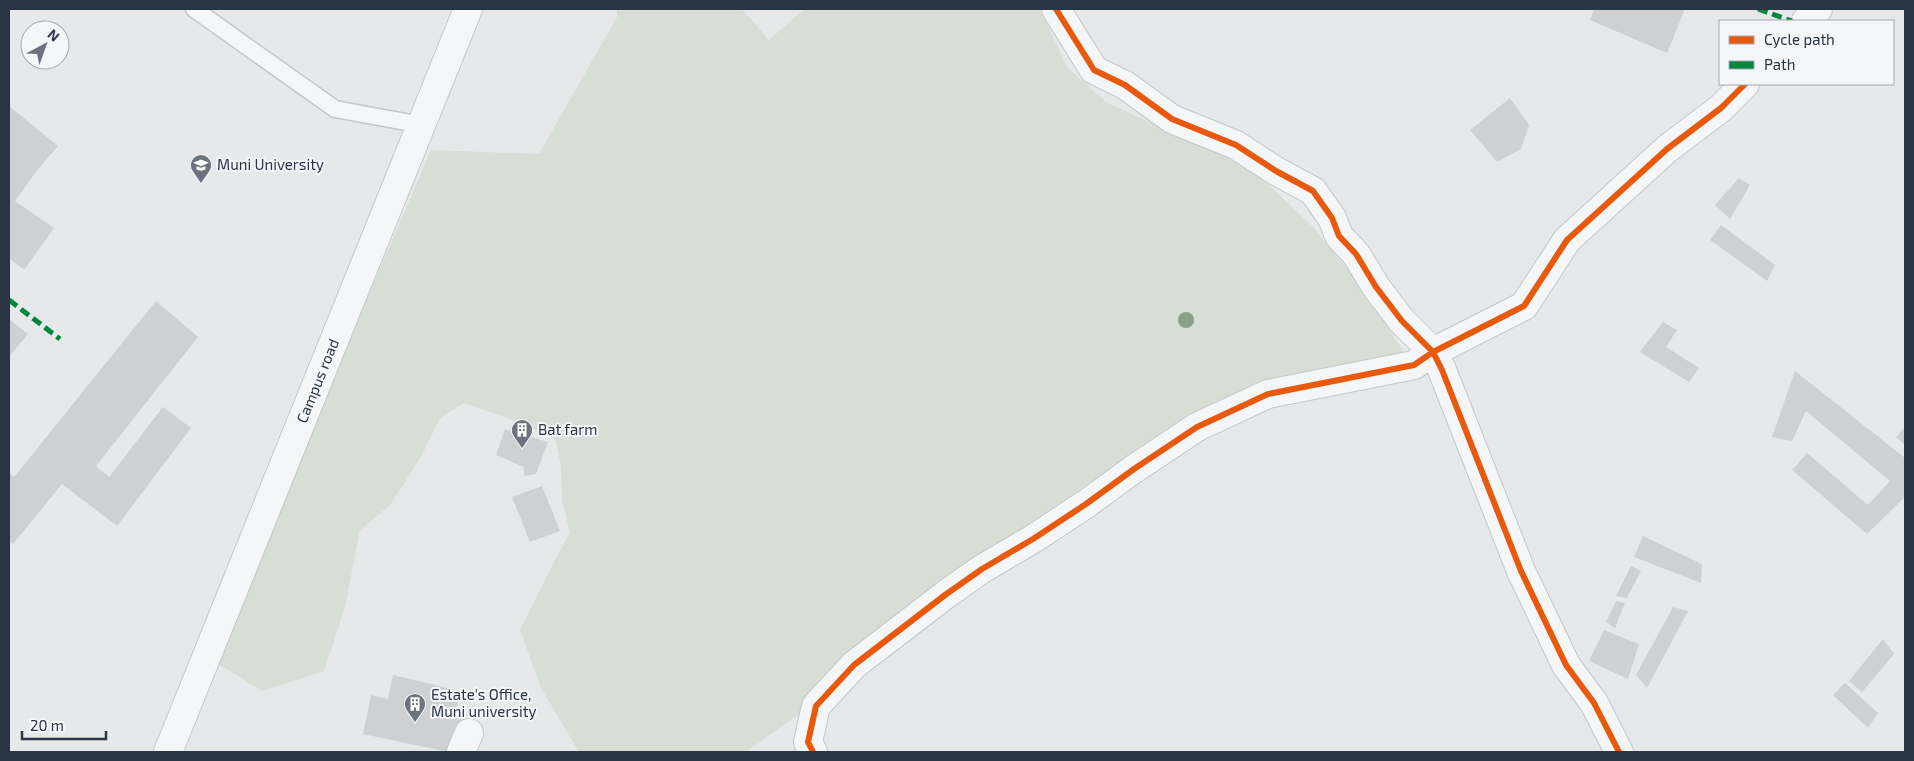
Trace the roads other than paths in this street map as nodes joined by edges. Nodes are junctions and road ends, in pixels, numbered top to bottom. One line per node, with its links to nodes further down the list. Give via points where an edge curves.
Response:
1 (194, 9): 7 (lane, via 335,109)
2 (468, 9): 7 (street, Campus road)
3 (1056, 9): 8 (street, via 1094,70 1125,85 1172,119 1236,145 1314,191 1332,218 1339,236 1356,254 1376,287 1402,321)
4 (1818, 9): 5 (street)
5 (1807, 20)
6 (1744, 85): 8 (street, via 1721,108 1667,149 1567,240 1524,306)
7 (422, 125): 9 (street, Campus road)
8 (1433, 352): 10 (street, via 1414,364 1268,394 1198,427 1064,519 975,574 854,666 816,706 808,742); 11 (street, via 1521,571 1566,665 1594,703)
9 (168, 752)
10 (813, 752)
11 (1619, 752)

